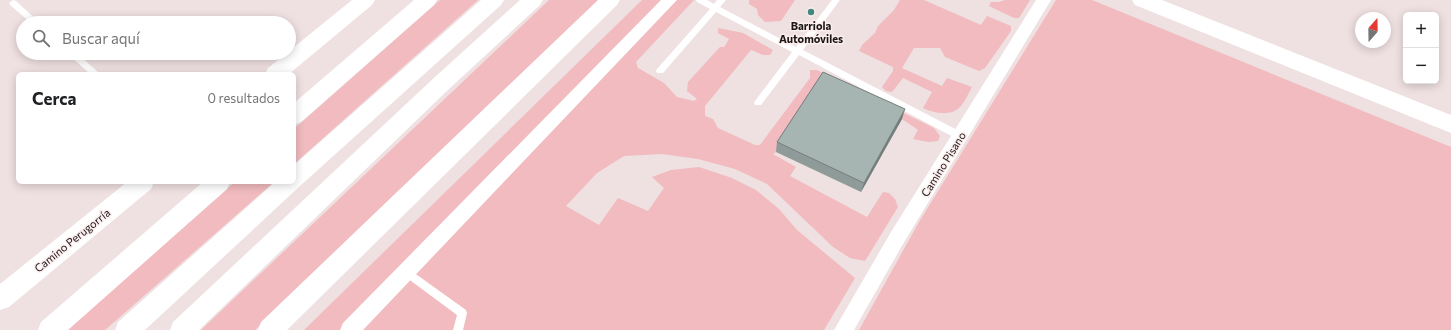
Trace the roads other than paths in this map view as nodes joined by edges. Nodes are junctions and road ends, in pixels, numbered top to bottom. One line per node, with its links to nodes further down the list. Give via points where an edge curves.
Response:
1 (366, 0): 16 (main road)
2 (427, 0): 23 (main road)
3 (494, 0): 26 (main road)
4 (533, 0): 34 (main road)
5 (610, 0): 35 (main road)
6 (670, 0): 30 (street)
7 (700, 0): 13 (lane)
8 (722, 0): 13 (lane)
9 (836, 0): 15 (lane)
10 (1044, 0): 25 (street, Camino Pisano)
11 (1142, 0): 24 (main road)
12 (13, 3): 14 (lane)
13 (715, 8): 15 (lane); 19 (lane)
14 (28, 16)
15 (797, 50): 22 (lane); 25 (lane)
16 (296, 57)
17 (79, 60): 20 (lane)
18 (292, 60): 21 (main road)
19 (660, 70)
20 (94, 72)
21 (277, 72)
22 (758, 103)
23 (296, 114)
24 (1451, 124)
25 (960, 136): 38 (street, Camino Pisano)
26 (296, 177)
27 (140, 184): 31 (main road, Camino Perugorría)
28 (217, 184): 32 (main road)
29 (289, 184): 33 (main road)
30 (406, 272): 36 (street); 37 (lane, via 462,313)
31 (2, 293)
32 (50, 330)
33 (128, 330)
34 (182, 330)
35 (270, 330)
36 (350, 330)
37 (458, 330)
38 (844, 330)

